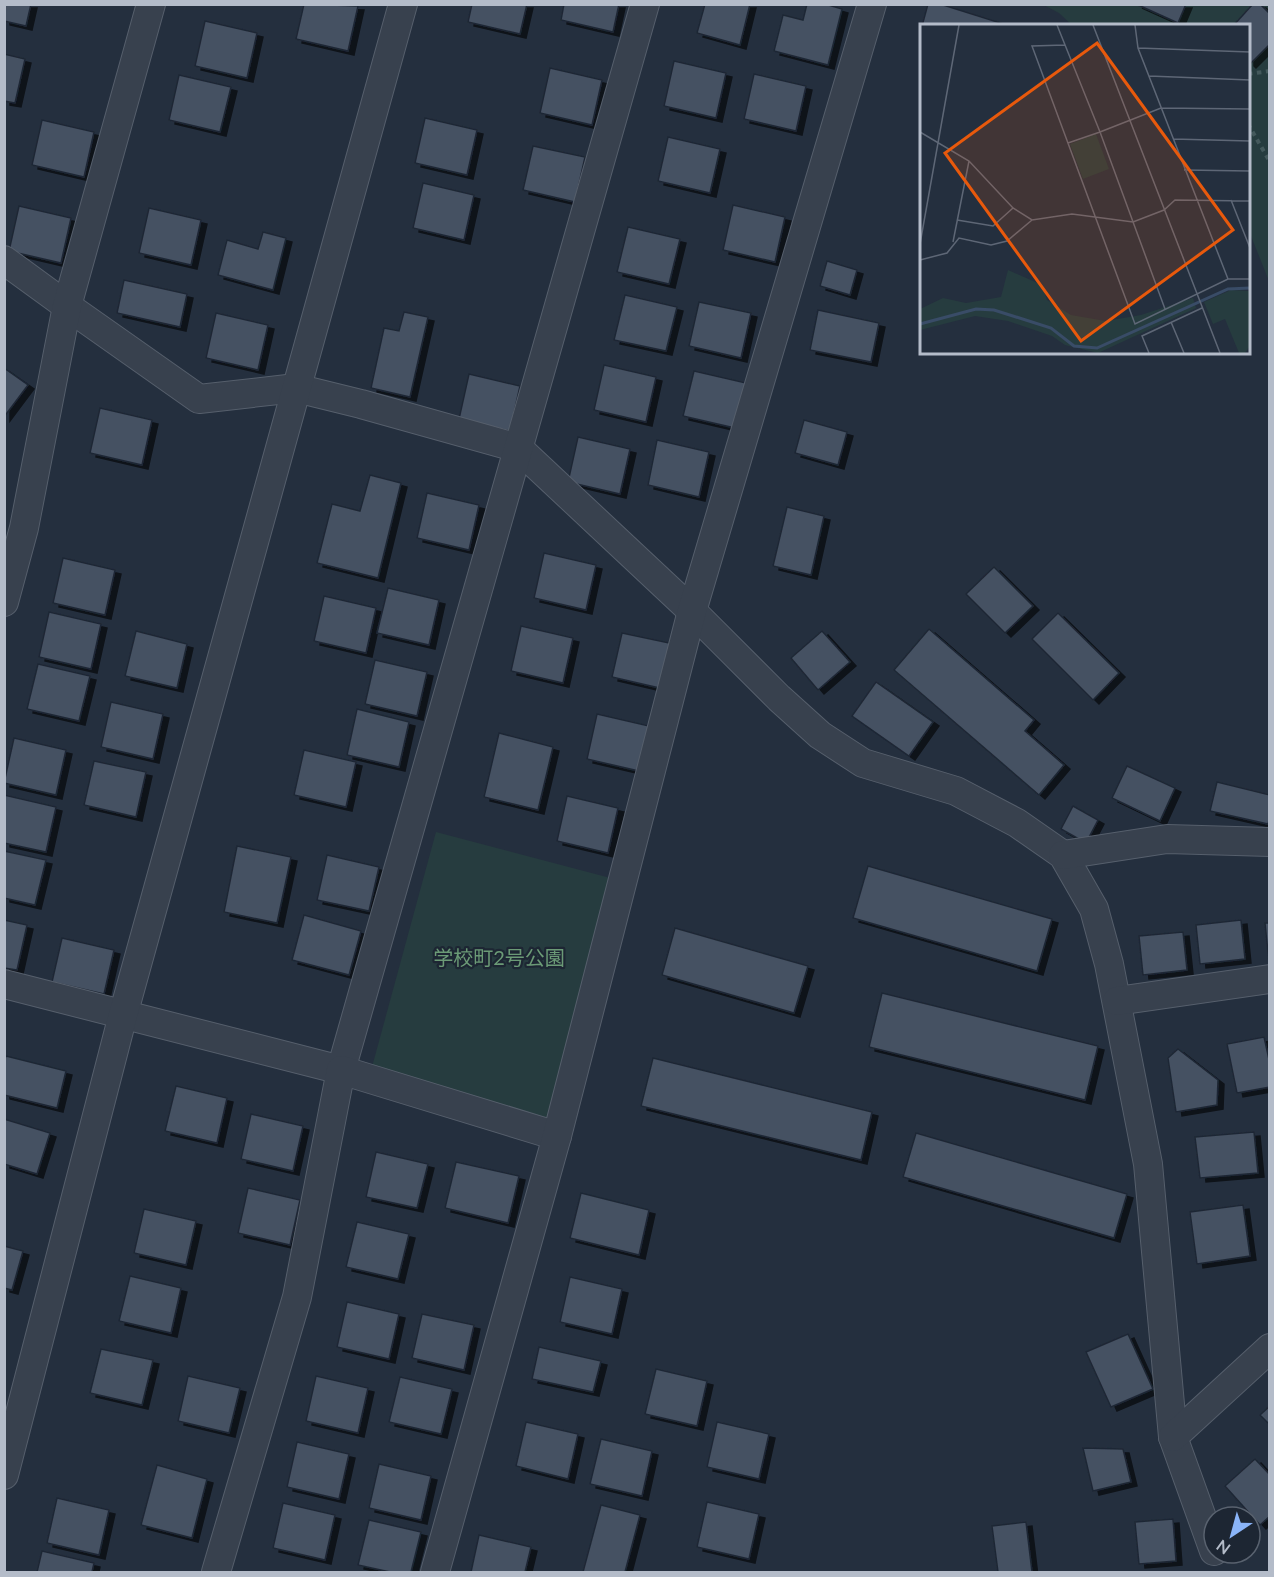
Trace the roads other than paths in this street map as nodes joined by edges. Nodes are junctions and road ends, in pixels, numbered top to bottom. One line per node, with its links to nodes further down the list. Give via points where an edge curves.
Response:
1 (151, 4): 6 (street)
2 (403, 4): 7 (street)
3 (645, 4): 8 (street)
4 (872, 4): 11 (street)
5 (4, 260): 6 (street)
6 (68, 306): 7 (street, via 199,399); 9 (street)
7 (296, 388): 8 (street); 17 (street)
8 (518, 448): 11 (street); 18 (street)
9 (14, 521): 10 (street)
10 (4, 602)
11 (692, 611): 13 (street, via 820,735 863,763 956,791 1017,823); 19 (street)
12 (1269, 842): 13 (street, via 1167,839)
13 (1063, 855): 16 (street, via 1094,909)
14 (1269, 979): 16 (street)
15 (4, 984): 17 (street)
16 (1117, 1001): 21 (street, via 1148,1164)
17 (123, 1015): 18 (street); 22 (street)
18 (341, 1070): 19 (street); 24 (street, via 297,1297)
19 (557, 1136): 25 (street)
20 (1269, 1348): 21 (street)
21 (1173, 1437): 23 (street)
22 (4, 1475)
23 (1202, 1518)
24 (216, 1572)
25 (435, 1572)

